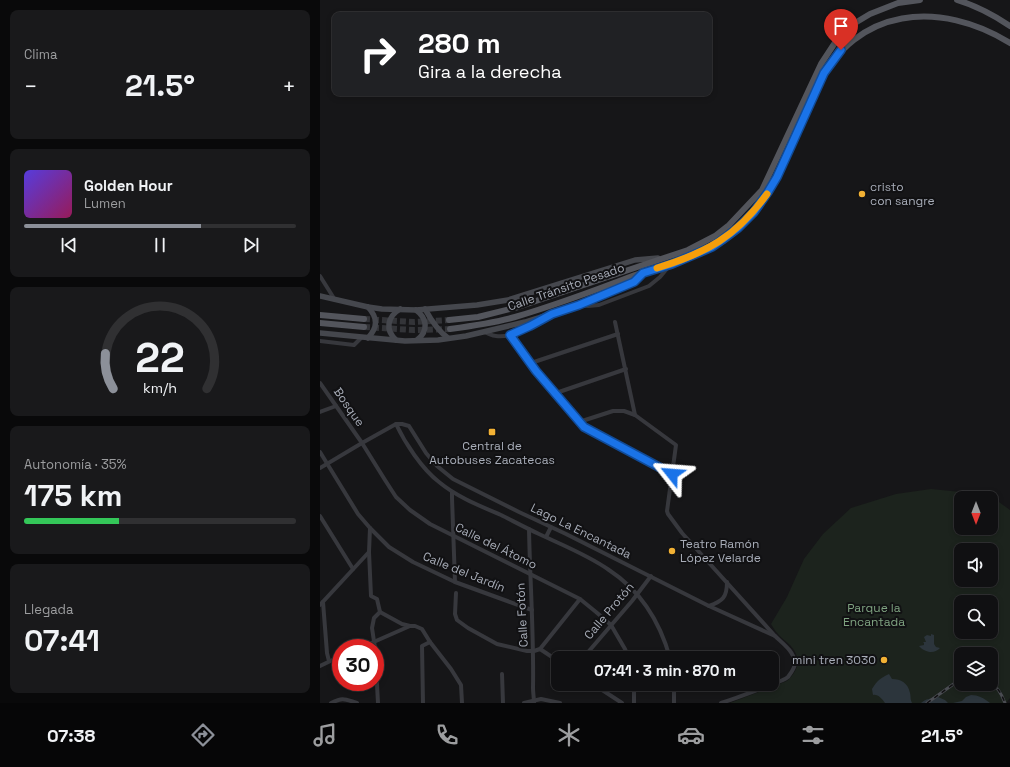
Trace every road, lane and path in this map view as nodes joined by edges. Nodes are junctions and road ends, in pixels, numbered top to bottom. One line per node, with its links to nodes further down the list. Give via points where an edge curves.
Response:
1 (920, 0): 7 (main road, Calle Tránsito Pesado, via 898,4 870,14 840,35 821,64 762,190 729,226 716,236)
2 (957, 0): 5 (main road, via 989,12)
3 (906, 12): 8 (main road, Calle Tránsito Pesado, via 889,16 868,26 853,37 836,56 824,73 777,177 754,212 738,228 712,247)
4 (976, 20): 6 (main road)
5 (1010, 26)
6 (1010, 42)
7 (665, 258): 16 (street, via 635,260 508,300); 21 (main road, Calle Tránsito Pesado, via 518,307 478,317)
8 (672, 264): 9 (main road, Calle Tránsito Pesado); 13 (street, via 649,286 599,305)
9 (643, 273): 13 (street, via 634,282); 25 (main road, Calle Tránsito Pesado, via 514,317)
10 (320, 276): 12 (street)
11 (320, 296): 12 (street)
12 (336, 300): 14 (street)
13 (579, 305): 18 (street)
14 (368, 307): 15 (street); 31 (street, via 373,312 375,326)
15 (400, 309): 17 (street); 33 (street, via 389,321 390,332)
16 (425, 309): 17 (street); 32 (street, via 442,334)
17 (416, 310): 34 (street, via 425,322 424,333)
18 (552, 314): 27 (street); 29 (street)
19 (320, 315): 20 (main road)
20 (364, 319)
21 (449, 320)
22 (615, 322): 28 (street)
23 (320, 323): 24 (main road)
24 (364, 327)
25 (450, 329)
26 (320, 332): 30 (street)
27 (484, 332): 29 (street, via 494,336); 32 (street)
28 (618, 334): 36 (street); 37 (street)
29 (510, 335): 36 (street)
30 (362, 338): 31 (street); 35 (street, via 354,345)
31 (368, 338): 33 (street)
32 (448, 338): 34 (street)
33 (396, 340): 34 (street)
34 (417, 340)
35 (320, 341)
36 (531, 363): 39 (street)
37 (626, 369): 39 (street); 42 (street)
38 (320, 383): 40 (street, Bosque)
39 (556, 394): 43 (street)
40 (336, 406): 41 (street); 45 (street, Bosque)
41 (320, 412)
42 (635, 415): 43 (street, via 613,411); 49 (street, via 676,445)
43 (579, 422): 49 (street)
44 (396, 424): 45 (street); 50 (street, via 426,469); 52 (street, Lago La Encantada, via 409,426 426,453 453,479)
45 (362, 443): 47 (street); 55 (street, Calle del Átomo, via 396,497 430,524)
46 (320, 452): 47 (street, Calle del Jardín)
47 (327, 464): 48 (street); 53 (street, Calle del Jardín, via 358,514)
48 (320, 468)
49 (672, 474): 62 (street, via 668,514)
50 (452, 492): 54 (street); 55 (street)
51 (320, 516): 58 (street)
52 (551, 527): 56 (street); 60 (street, Lago La Encantada)
53 (370, 528): 57 (street); 61 (street, Calle del Jardín, via 389,547 413,562)
54 (529, 529): 56 (street); 59 (street, Calle Fotón)
55 (453, 536): 59 (street, Calle del Átomo); 61 (street)
56 (546, 537): 64 (street, via 610,570)
57 (369, 552): 58 (street); 69 (street, via 371,596 377,599)
58 (353, 569): 66 (street)
59 (530, 574): 65 (street, Calle del Átomo); 68 (street, Calle Fotón)
60 (651, 576): 64 (street, Calle Protón); 67 (street, Lago La Encantada)
61 (455, 582): 68 (street, Calle del Jardín)
62 (727, 582): 67 (street, via 724,598); 72 (street)
63 (456, 593): 77 (street, via 457,620 497,644)
64 (637, 595): 70 (street, Calle Protón); 80 (street, via 656,621)
65 (580, 600): 70 (street, Calle del Átomo); 76 (street)
66 (322, 604): 83 (street, via 326,653)
67 (709, 606): 72 (street, Lago La Encantada)
68 (532, 610): 77 (street, Calle Fotón)
69 (380, 612): 71 (street); 73 (street, via 374,618 372,628)
70 (611, 625): 78 (street, Calle Protón); 79 (street, Calle del Átomo)
71 (410, 626): 74 (street); 75 (street, via 422,629)
72 (775, 636): 102 (street, via 789,649 794,658 790,674 781,681)
73 (374, 639)
74 (382, 639)
75 (430, 642): 94 (street, via 422,646); 95 (street, via 461,685)
76 (540, 649): 77 (street); 81 (street)
77 (534, 651): 90 (street, Calle Fotón)
78 (589, 651)
79 (626, 651)
80 (668, 651)
81 (551, 656)
82 (332, 660): 83 (street)
83 (329, 661): 84 (street)
84 (320, 666)
85 (502, 674): 96 (street)
86 (377, 691): 93 (street)
87 (604, 691): 99 (street)
88 (634, 691): 100 (street)
89 (674, 691): 101 (street)
90 (534, 701): 97 (street); 98 (street, via 541,699)
91 (331, 703): 92 (street, via 346,699)
92 (358, 703)
93 (378, 703)
94 (423, 703)
95 (462, 703)
96 (503, 703)
97 (524, 703)
98 (560, 703)
99 (622, 703)
100 (634, 703)
101 (674, 703)
102 (721, 703)

